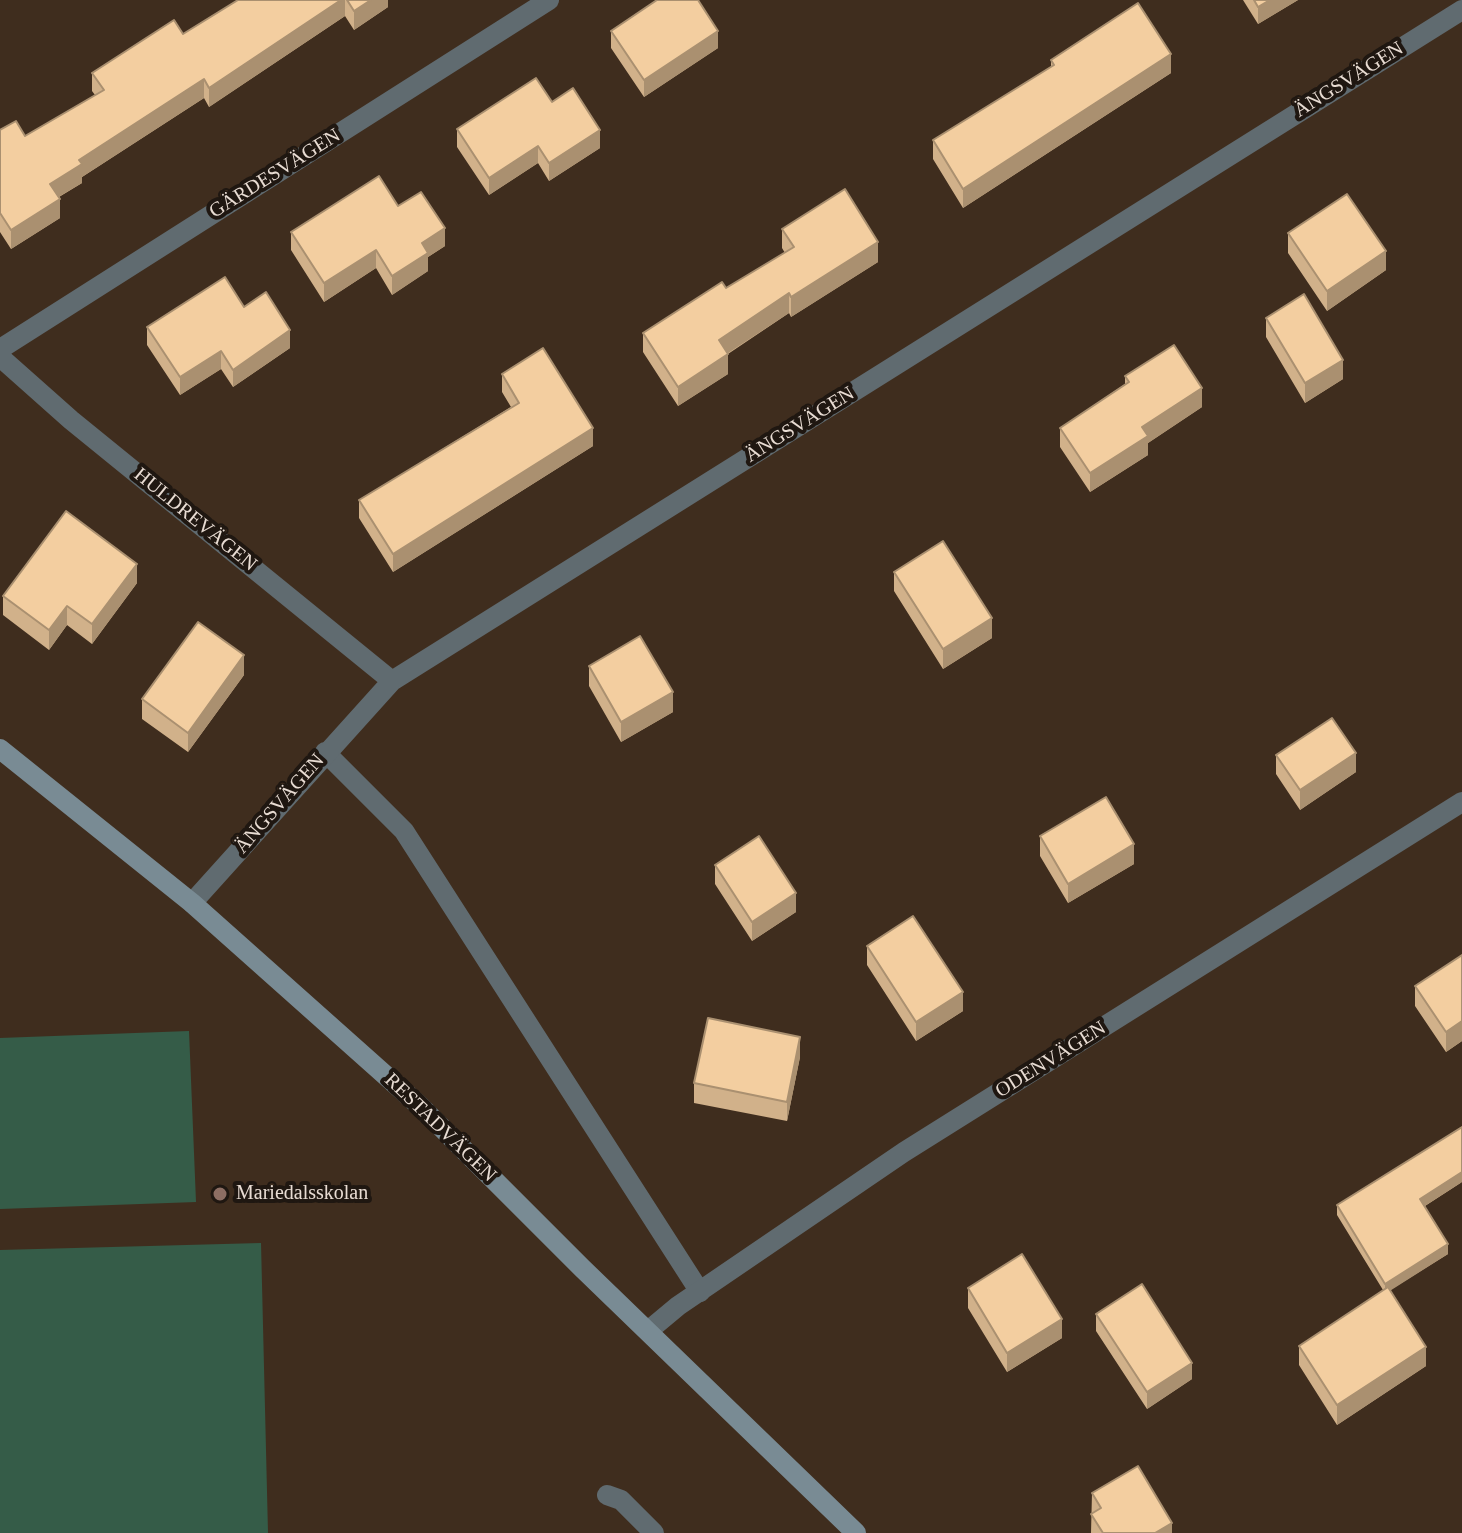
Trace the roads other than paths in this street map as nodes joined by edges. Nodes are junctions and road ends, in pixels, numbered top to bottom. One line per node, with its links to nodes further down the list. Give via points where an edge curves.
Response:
1 (549, 0): 3 (street, GÄRDESVÄGEN)
2 (1462, 10): 5 (street, ÄNGSVÄGEN)
3 (0, 349)
4 (0, 357): 5 (street, HULDREVÄGEN)
5 (392, 681): 7 (street, ÄNGSVÄGEN)
6 (0, 749): 9 (street, RESTADVÄGEN)
7 (325, 752): 9 (street, ÄNGSVÄGEN); 10 (street, via 404,831)
8 (1462, 802): 10 (street, ODENVÄGEN, via 904,1152)
9 (192, 903): 11 (street, RESTADVÄGEN, via 421,1107)
10 (700, 1292): 11 (street, ODENVÄGEN)
11 (648, 1331): 14 (street, RESTADVÄGEN)
12 (607, 1495): 13 (street, via 621,1500)
13 (654, 1533)
14 (856, 1533)

